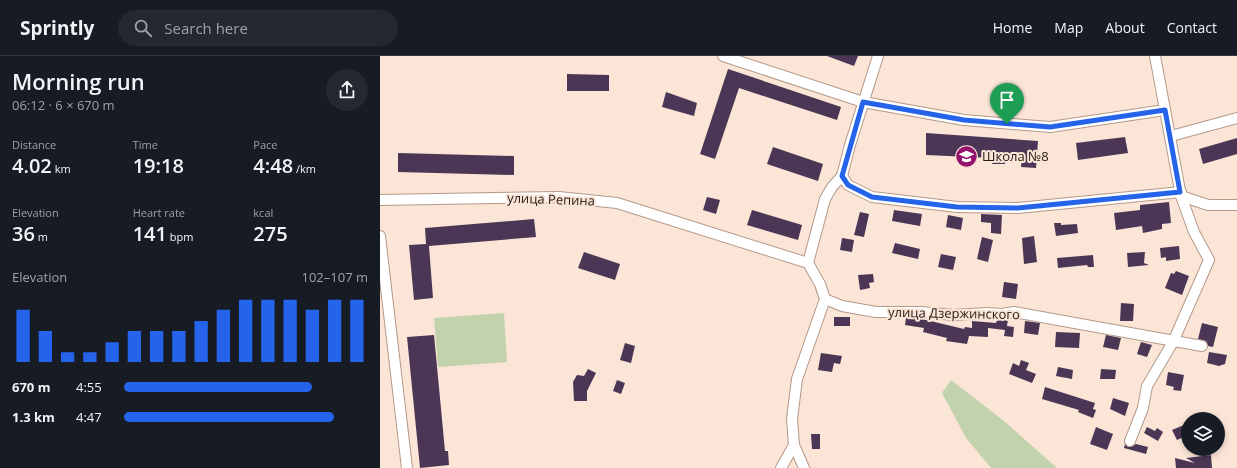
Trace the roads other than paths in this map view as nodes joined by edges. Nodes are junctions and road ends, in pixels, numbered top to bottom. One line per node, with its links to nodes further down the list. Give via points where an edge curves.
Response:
1 (723, 56): 4 (street)
2 (878, 56): 4 (street)
3 (1155, 56): 5 (street)
4 (863, 102): 5 (street, via 964,120 1050,127); 8 (street)
5 (1165, 110): 7 (street)
6 (1237, 118): 7 (street)
7 (1171, 136): 9 (street)
8 (842, 176): 9 (street, via 848,185 872,197 957,207 1018,208); 13 (street, via 832,187 826,200)
9 (1181, 194): 11 (street, via 1208,205); 15 (street, via 1194,232 1209,260)
10 (380, 200): 13 (street, улица Репина, via 559,197 617,203)
11 (1237, 205)
12 (380, 236): 19 (street)
13 (808, 263): 14 (street)
14 (825, 299): 15 (street, улица Дзержинского, via 842,306 876,312 953,315 1014,312); 18 (street, via 797,379 792,419)
15 (1173, 342): 16 (street, улица Дзержинского); 17 (street, via 1147,386 1144,408)
16 (1202, 346)
17 (1130, 440)
18 (794, 445): 20 (street); 21 (street)
19 (407, 468)
20 (781, 468)
21 (804, 468)

